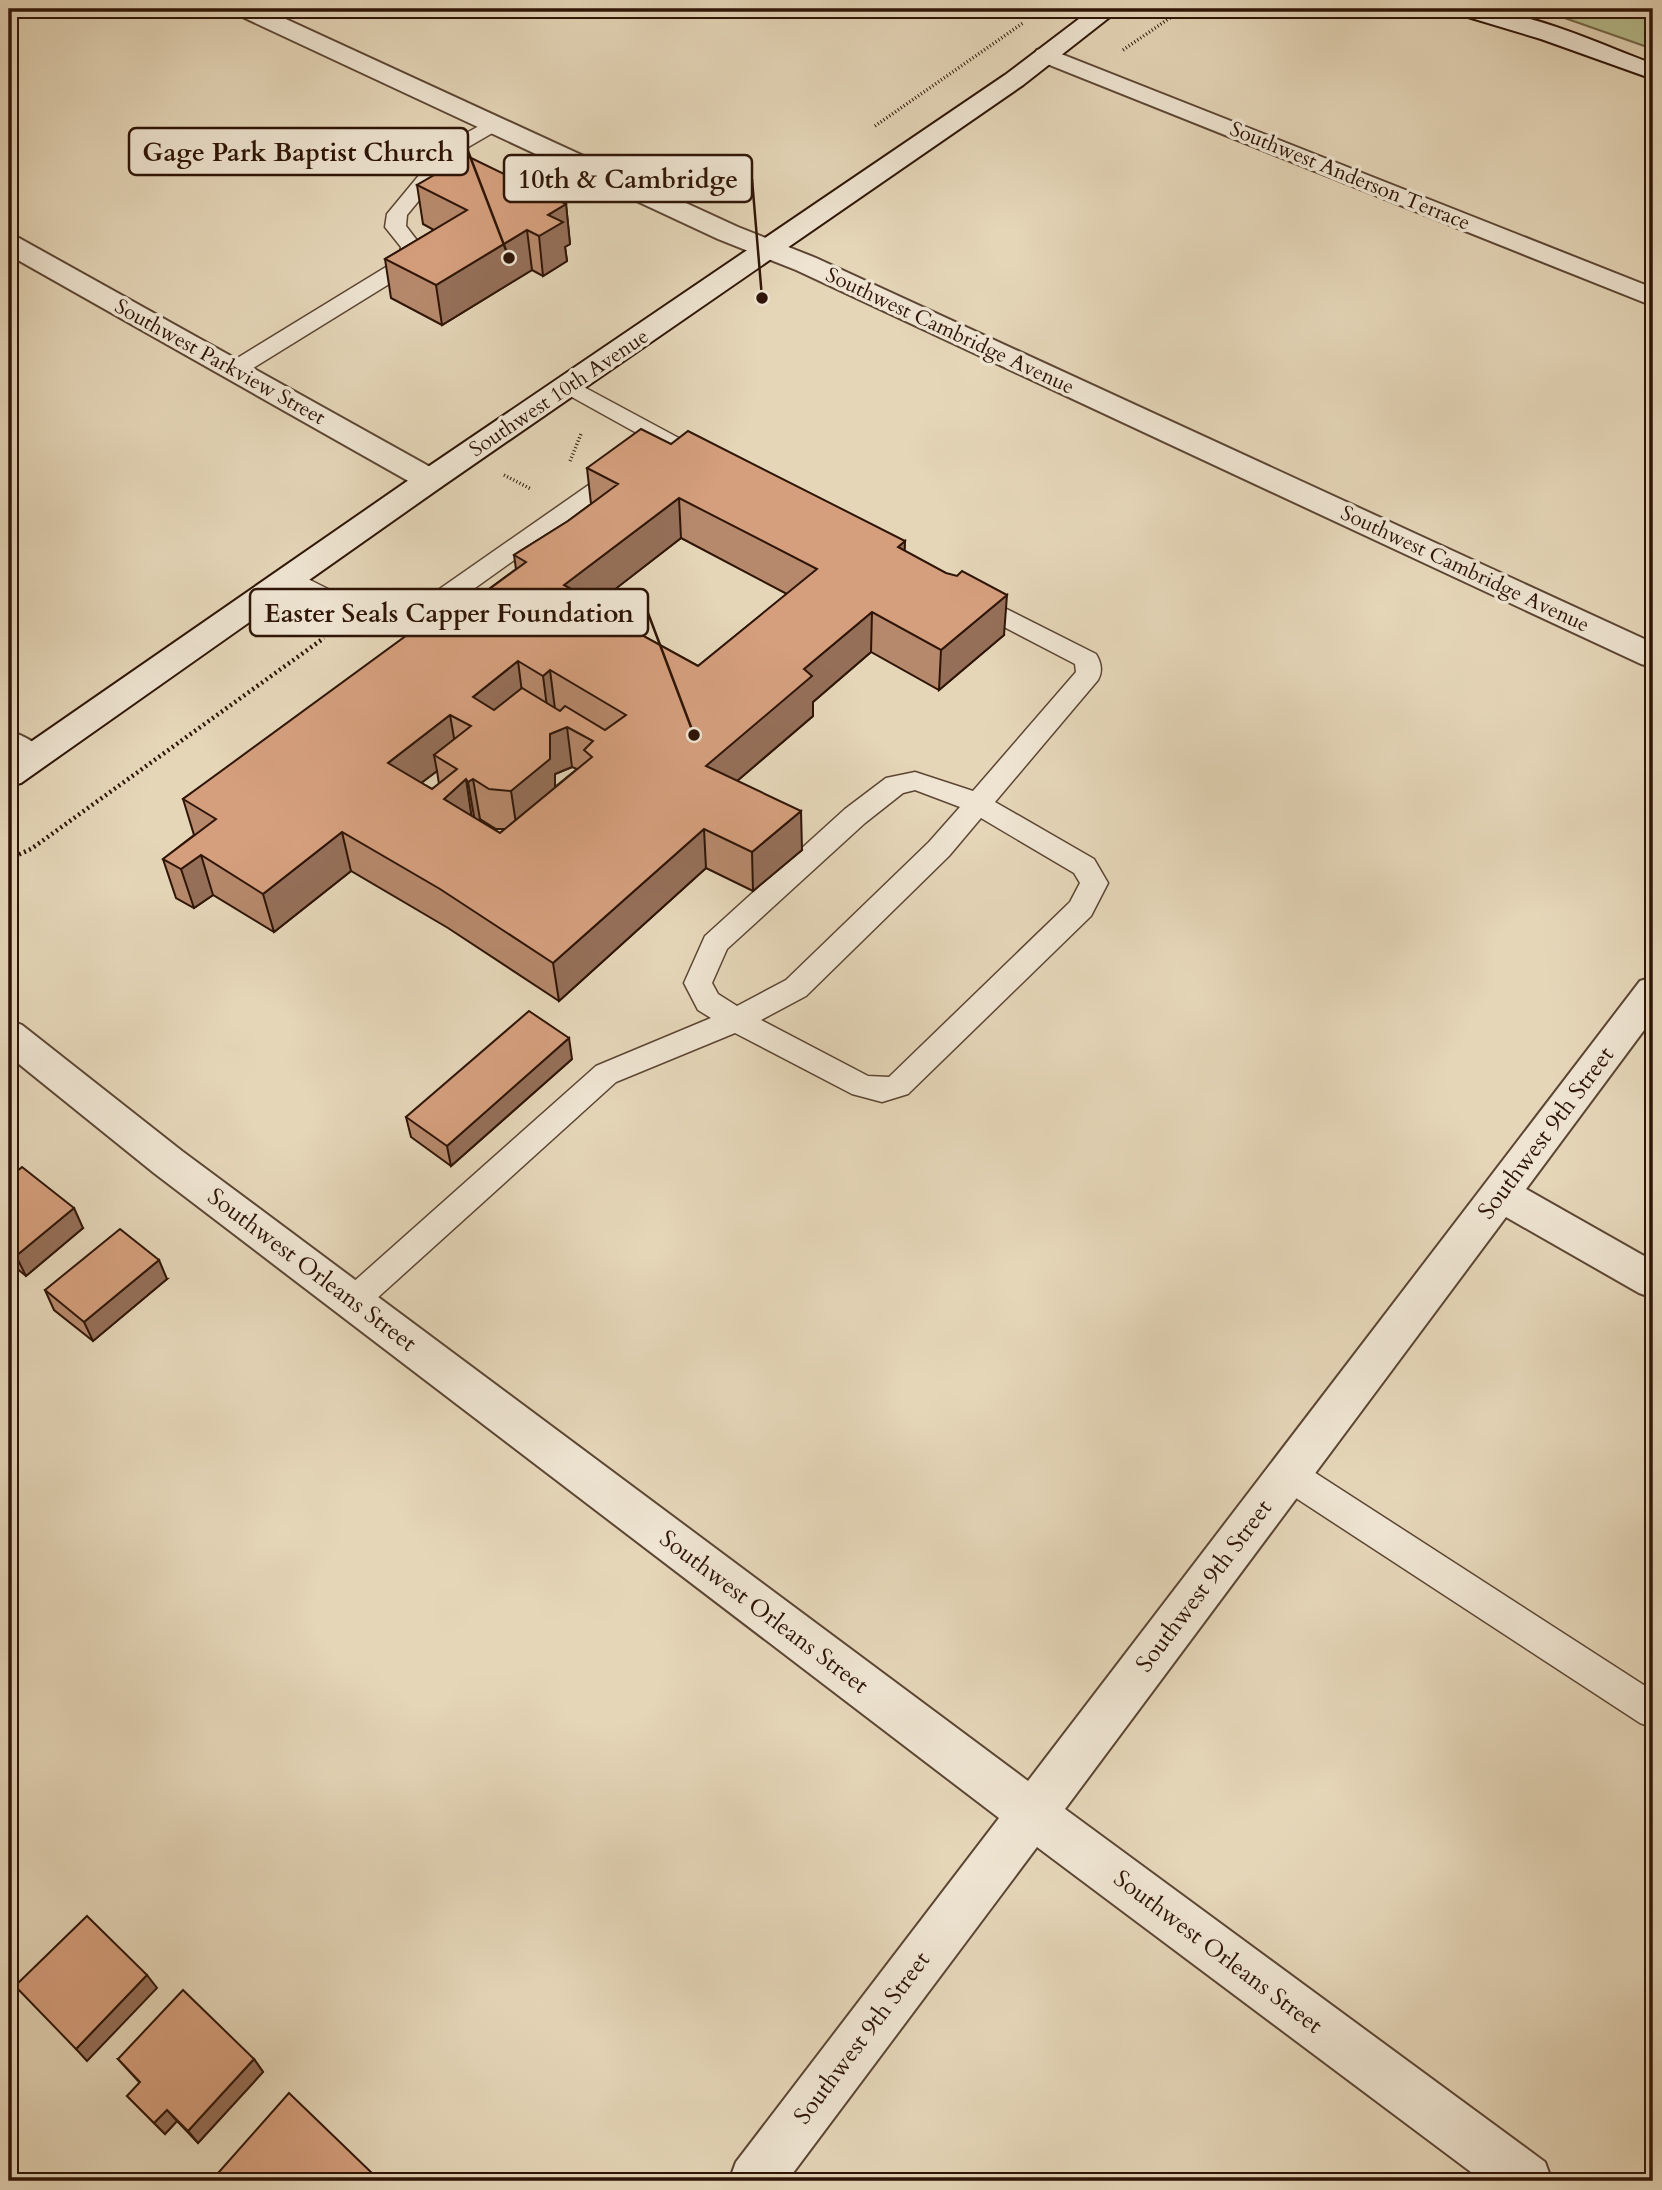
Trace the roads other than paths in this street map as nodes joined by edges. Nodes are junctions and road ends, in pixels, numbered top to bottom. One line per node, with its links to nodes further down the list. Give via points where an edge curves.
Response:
1 (246, 9): 6 (street, Southwest Cambridge Avenue)
2 (1108, 9): 4 (street, Southwest 10th Avenue)
3 (1467, 9): 5 (street)
4 (1046, 55): 8 (street, Southwest 10th Avenue); 9 (street, Southwest Anderson Terrace)
5 (1653, 72)
6 (494, 124): 8 (street, Southwest Cambridge Avenue, via 728,233); 10 (lane, via 451,149 397,214 395,227 412,246 407,263)
7 (9, 244): 10 (street, Southwest Parkview Street)
8 (771, 248): 11 (street, Southwest 10th Avenue); 17 (street, Southwest Cambridge Avenue)
9 (1653, 298)
10 (234, 370): 14 (street, Southwest Parkview Street)
11 (569, 386): 12 (lane); 14 (street, Southwest 10th Avenue)
12 (667, 440): 13 (lane); 15 (lane, via 417,617 387,625)
13 (730, 474)
14 (430, 480): 15 (street, Southwest 10th Avenue)
15 (290, 578): 18 (street, Southwest 10th Avenue)
16 (951, 589): 19 (lane, via 1087,660 1089,674)
17 (1653, 656)
18 (16, 758)
19 (976, 804): 21 (lane, via 939,849 796,988); 21 (lane, via 915,781 895,785 855,816 715,943 698,983 708,1002); 21 (lane, via 1084,866 1094,883 1081,909 898,1086 882,1090 862,1086)
20 (1653, 991): 23 (street, Southwest 9th Street)
21 (736, 1020): 25 (lane, via 606,1074)
22 (9, 1035): 25 (street, Southwest Orleans Street)
23 (1500, 1194): 24 (street); 26 (street, Southwest 9th Street)
24 (1653, 1281)
25 (353, 1301): 28 (street, Southwest Orleans Street)
26 (1288, 1474): 27 (lane); 28 (street, Southwest 9th Street)
27 (1653, 1711)
28 (1031, 1813): 29 (street, Southwest 9th Street); 30 (street, Southwest Orleans Street)
29 (755, 2181)
30 (1526, 2181)

